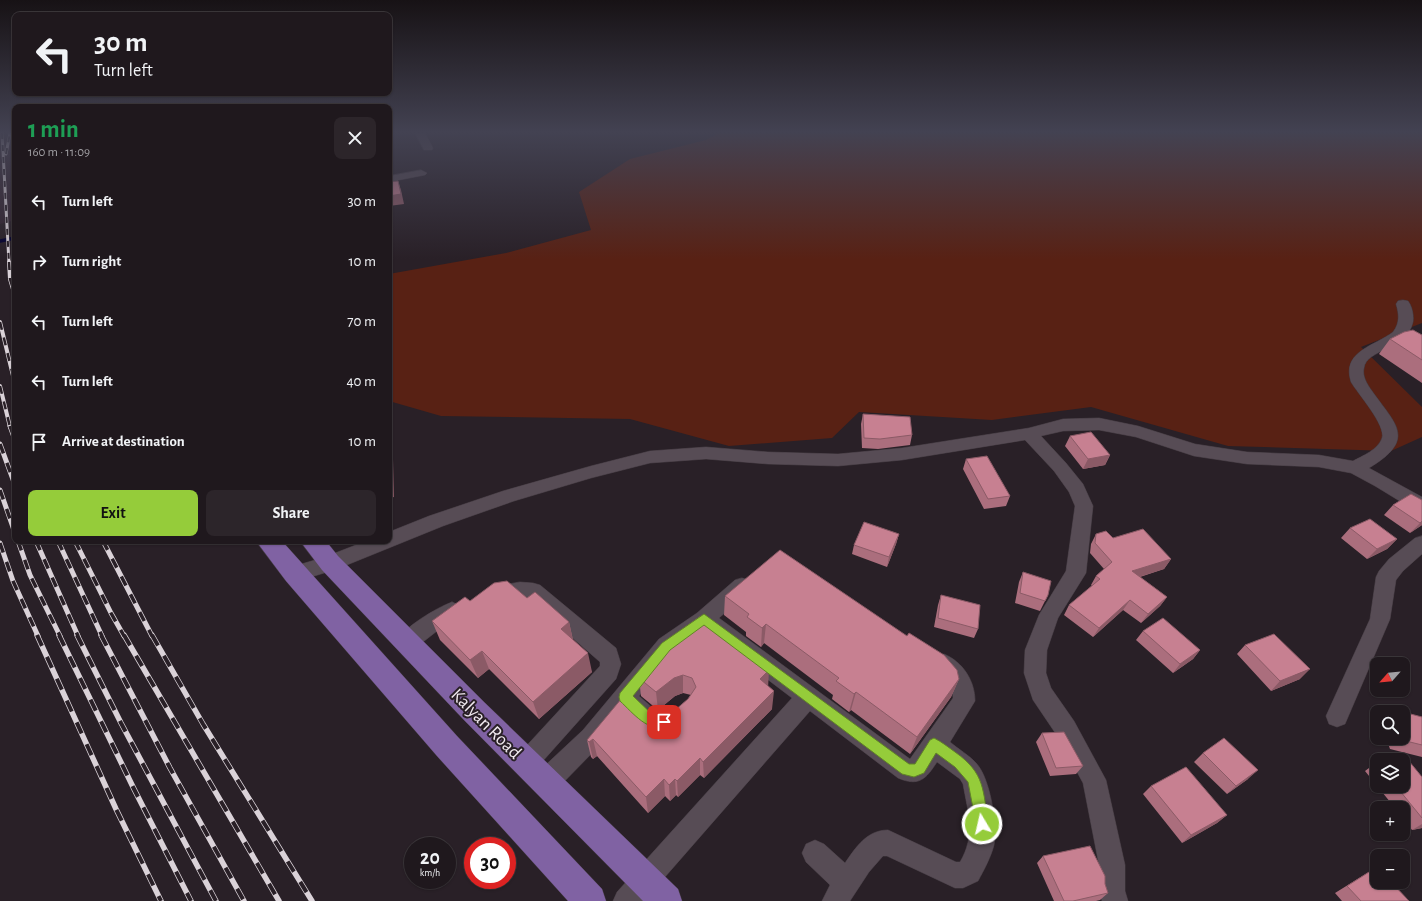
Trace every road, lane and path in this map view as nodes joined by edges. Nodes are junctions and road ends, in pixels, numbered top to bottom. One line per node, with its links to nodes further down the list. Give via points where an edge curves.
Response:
1 (410, 175): 2 (street)
2 (392, 178)
3 (1403, 304): 5 (street, via 1406,319 1402,332 1362,358 1356,367 1356,378 1389,428 1390,440 1379,454)
4 (1029, 434): 5 (street, via 1063,425 1099,424 1138,432 1194,450 1248,458 1320,461); 7 (street, via 902,454 838,460 706,453 650,457 509,496); 30 (street, via 1060,466 1077,489 1084,506 1076,573 1049,615 1036,650 1035,672 1041,693 1066,729 1094,780 1108,839)
5 (1355, 468): 6 (street)
6 (1422, 506)
7 (392, 539)
8 (1422, 543): 21 (street, via 1386,577 1380,619)
9 (270, 544): 13 (main road)
10 (314, 544): 12 (main road, Kalyan Road)
11 (378, 544): 12 (street)
12 (330, 563): 13 (street); 16 (main road, Kalyan Road)
13 (295, 574): 27 (main road, via 447,746)
14 (755, 574): 15 (street)
15 (704, 619): 18 (street); 19 (street, via 666,646)
16 (407, 642): 23 (main road, Kalyan Road); 23 (street, via 440,618 472,601 520,590 533,591 608,655 611,665 608,672)
17 (926, 653): 22 (street, via 956,674 964,694 964,701)
18 (809, 696): 22 (street, via 906,770 914,771 919,768); 25 (street)
19 (625, 697): 20 (street, via 650,720 657,723 664,722); 23 (street, via 591,738)
20 (674, 713)
21 (1338, 716)
22 (934, 744): 26 (street, via 960,763 974,780 983,833 981,846 969,872 955,875 888,843 880,843 874,846)
23 (536, 772): 25 (main road, Kalyan Road)
24 (815, 853): 26 (street)
25 (644, 880): 28 (street); 29 (main road, Kalyan Road)
26 (842, 892)
27 (590, 901)
28 (626, 901)
29 (666, 901)
30 (1115, 901)

